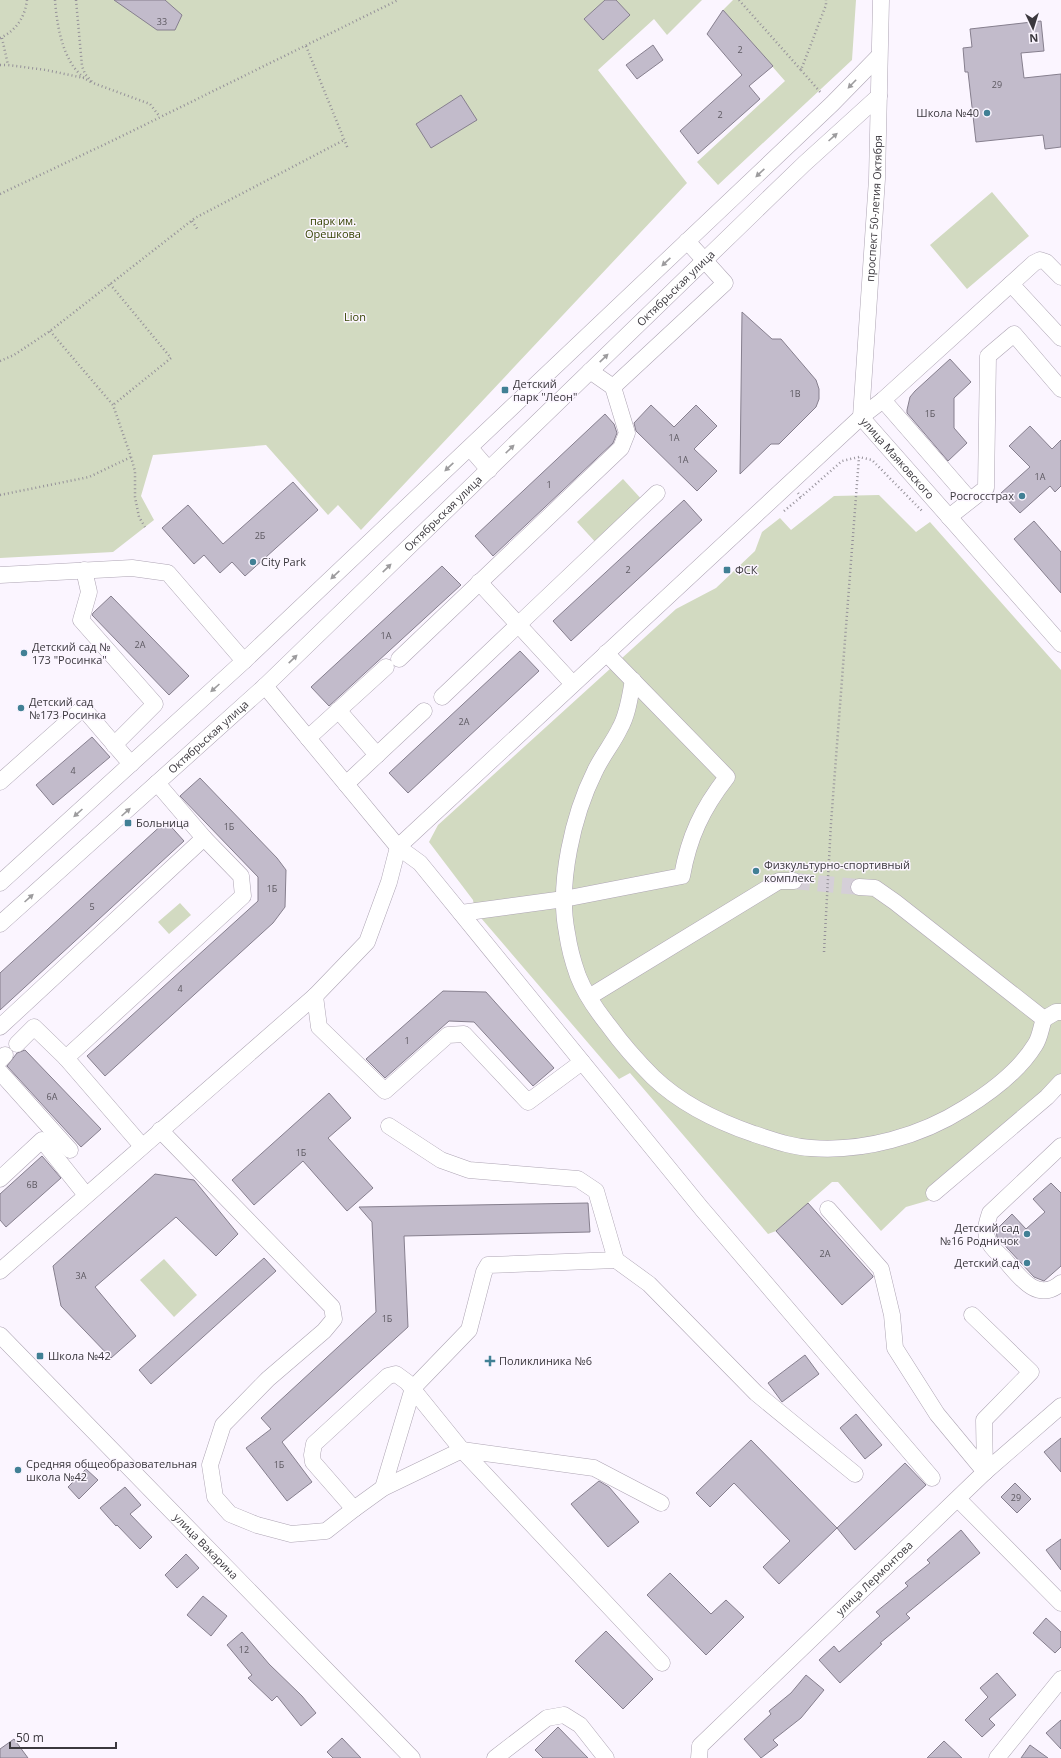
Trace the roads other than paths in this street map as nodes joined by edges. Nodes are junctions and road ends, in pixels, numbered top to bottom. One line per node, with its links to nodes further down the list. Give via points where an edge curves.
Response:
1 (881, 0): 2 (street, проспект 50-летия Октября)
2 (879, 56): 3 (street, проспект 50-летия Октября); 4 (street, one-way to 4)
3 (879, 96): 5 (street, Октябрьская улица, one-way to 3); 15 (street, проспект 50-летия Октября, via 877,178)
4 (788, 146): 5 (street); 6 (street, one-way to 6)
5 (804, 164): 7 (street, Октябрьская улица)
6 (687, 241): 7 (street); 16 (street, one-way to 16)
7 (704, 261): 11 (street, Октябрьская улица, one-way to 7); 12 (street, via 725,283)
8 (1061, 277): 9 (street, улица Маяковского, via 1046,262 1040,260)
9 (1011, 284): 10 (street); 14 (street, улица Маяковского)
10 (1061, 338)
11 (590, 371): 12 (street); 17 (street, Октябрьская улица, one-way to 11)
12 (613, 387): 23 (street, via 627,433 621,448)
13 (1061, 389): 19 (street, via 1014,334 988,356 986,488)
14 (883, 400): 15 (street, улица Маяковского); 19 (street)
15 (861, 417): 20 (street, улица Маяковского); 26 (street)
16 (470, 448): 17 (street); 27 (street, one-way to 27)
17 (489, 470): 30 (street, Октябрьская улица, one-way to 17)
18 (657, 492): 24 (street)
19 (970, 500): 20 (street)
20 (949, 517): 25 (street, улица Маяковского)
21 (84, 570): 22 (street); 27 (street, via 132,568 168,574); 35 (street, via 89,592 82,620 155,704)
22 (0, 575)
23 (479, 582): 24 (street); 32 (street)
24 (518, 625): 29 (street); 31 (street)
25 (1061, 644)
26 (606, 653): 28 (street); 29 (street)
27 (244, 661): 37 (street, one-way to 37)
28 (633, 680): 46 (street, via 621,726 595,770 581,805 566,870); 46 (street, via 727,777 704,808 692,834 682,876)
29 (573, 684): 42 (street)
30 (265, 686): 34 (street); 39 (street, Октябрьская улица)
31 (442, 697)
32 (338, 710): 34 (street); 36 (street)
33 (424, 712): 36 (street)
34 (308, 738): 40 (street)
35 (114, 745): 37 (street); 38 (street, via 83,708)
36 (377, 755): 40 (street)
37 (131, 764): 44 (street, one-way to 44)
38 (0, 782)
39 (157, 784): 41 (street); 48 (street, Октябрьская улица, one-way to 39)
40 (346, 784): 42 (street)
41 (204, 838): 53 (street); 55 (street, via 241,876 243,896)
42 (398, 847): 47 (street, via 420,863); 49 (street, via 389,882 367,942)
43 (794, 881): 50 (street, via 779,881)
44 (0, 883)
45 (859, 886): 52 (street, via 875,888 895,902)
46 (564, 899): 47 (street); 50 (street, via 566,931 572,955 579,978)
47 (461, 913): 56 (street)
48 (0, 924)
49 (315, 996): 56 (street, via 319,1027 385,1091 448,1035 464,1034 528,1102); 60 (street)
50 (589, 997): 52 (street, via 635,1059 655,1079 686,1102 740,1129 781,1143 810,1148 868,1145 904,1136 956,1114 981,1098 1025,1058 1036,1044)
51 (1061, 1012): 52 (street)
52 (1044, 1019)
53 (0, 1027)
54 (7, 1053): 55 (street, via 34,1027)
55 (66, 1058): 61 (street)
56 (582, 1062): 78 (street, via 702,1209)
57 (0, 1072): 63 (street)
58 (1061, 1082): 65 (street, via 1047,1098)
59 (390, 1126): 68 (street, via 441,1160 469,1170 578,1179 596,1191)
60 (160, 1130): 61 (street); 82 (street, via 332,1307 334,1319 324,1331 268,1379 223,1425 210,1465 215,1497 230,1514 257,1525 291,1534 326,1532)
61 (142, 1146): 66 (street)
62 (1061, 1146): 70 (street, via 990,1213 985,1228 988,1241 1029,1286 1040,1290 1054,1289)
63 (70, 1150)
64 (0, 1179): 66 (street, via 42,1140)
65 (934, 1193)
66 (86, 1195): 69 (street)
67 (828, 1209): 76 (street, via 881,1269 892,1316 895,1348 937,1414)
68 (616, 1260): 73 (street, via 488,1265 469,1330); 77 (street, via 648,1284 756,1393)
69 (0, 1271)
70 (1061, 1283)
71 (972, 1315): 76 (street, via 1031,1372 984,1420)
72 (0, 1335): 86 (street, улица Вакарина)
73 (413, 1388): 75 (street); 79 (street); 82 (street, via 396,1374 388,1376 314,1444 313,1462)
74 (1061, 1406): 76 (street, улица Лермонтова)
75 (462, 1450): 79 (street); 81 (street, via 594,1468); 84 (street)
76 (985, 1472): 80 (street, улица Лермонтова)
77 (855, 1474)
78 (932, 1478)
79 (383, 1488): 82 (street)
80 (958, 1499): 83 (street); 89 (street, улица Лермонтова, via 700,1746)
81 (661, 1503)
82 (354, 1509)
83 (1061, 1602)
84 (662, 1663)
85 (1061, 1679): 90 (street)
86 (412, 1758)
87 (495, 1758): 88 (street, via 547,1718 564,1715 580,1725)
88 (606, 1758)
89 (699, 1758)
90 (997, 1758)

